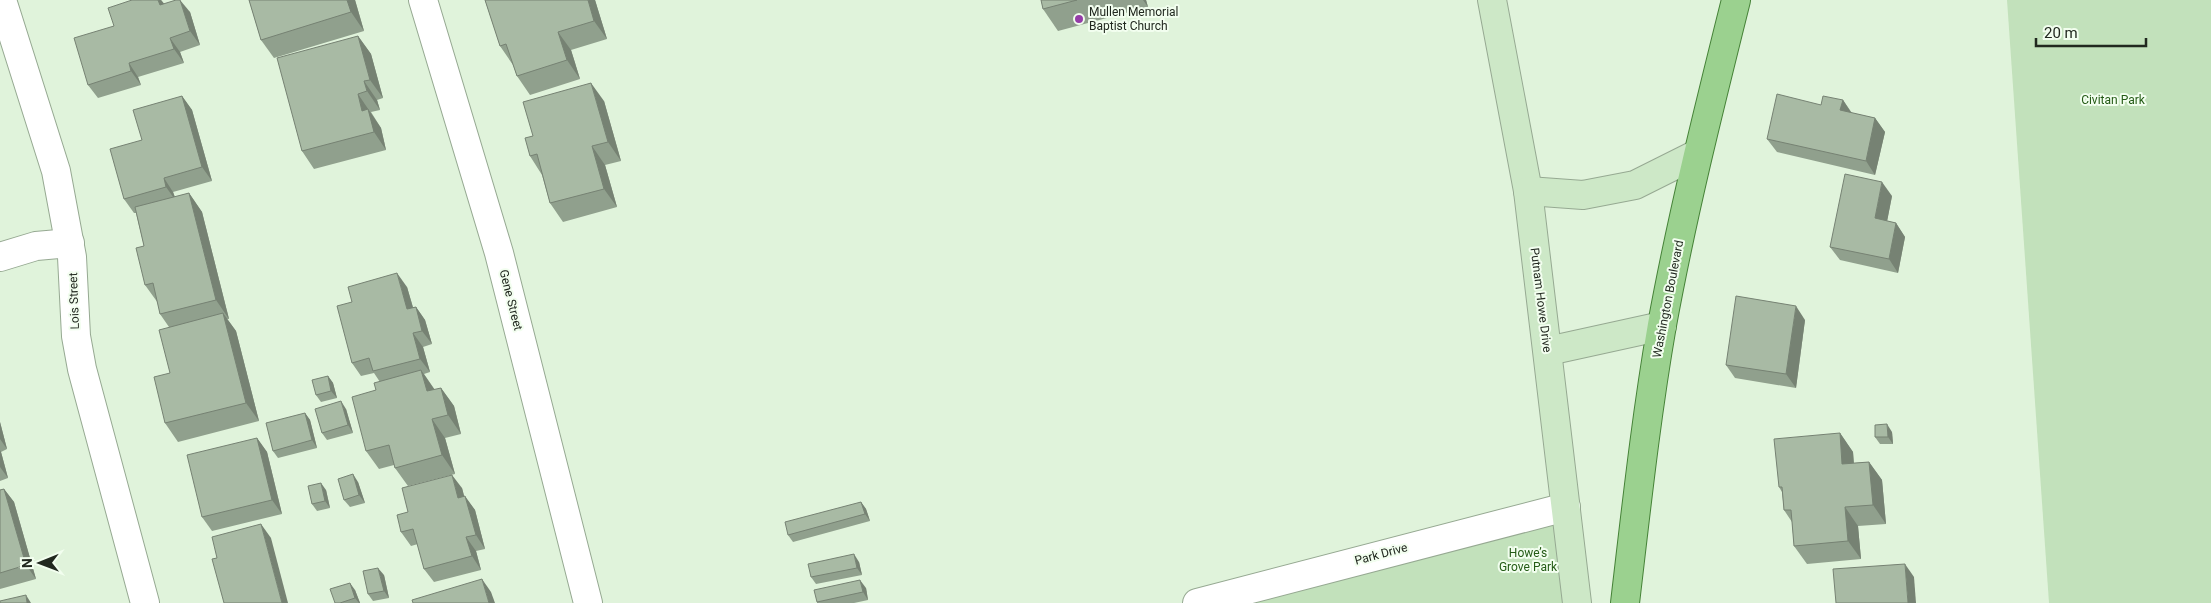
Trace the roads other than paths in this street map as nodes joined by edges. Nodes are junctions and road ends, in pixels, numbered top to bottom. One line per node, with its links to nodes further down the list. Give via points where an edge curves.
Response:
1 (2, 0): 7 (street, Lois Street, via 56,171)
2 (423, 0): 13 (street, Gene Street, via 499,253)
3 (1492, 0): 6 (street, Putnam Howe Drive)
4 (1736, 0): 5 (main road, Washington Boulevard)
5 (1697, 154): 6 (street, via 1635,185 1583,195); 9 (main road, Washington Boulevard)
6 (1528, 191): 10 (street, Putnam Howe Drive)
7 (70, 243): 8 (street, via 36,246); 12 (street, Lois Street, via 76,336 82,369)
8 (0, 257)
9 (1662, 326): 10 (street); 16 (main road, Washington Boulevard, via 1641,464)
10 (1548, 351): 11 (street, Putnam Howe Drive)
11 (1566, 507): 14 (street, Park Drive); 15 (street, Putnam Howe Drive)
12 (144, 603)
13 (588, 603)
14 (1197, 603)
15 (1577, 603)
16 (1625, 603)

